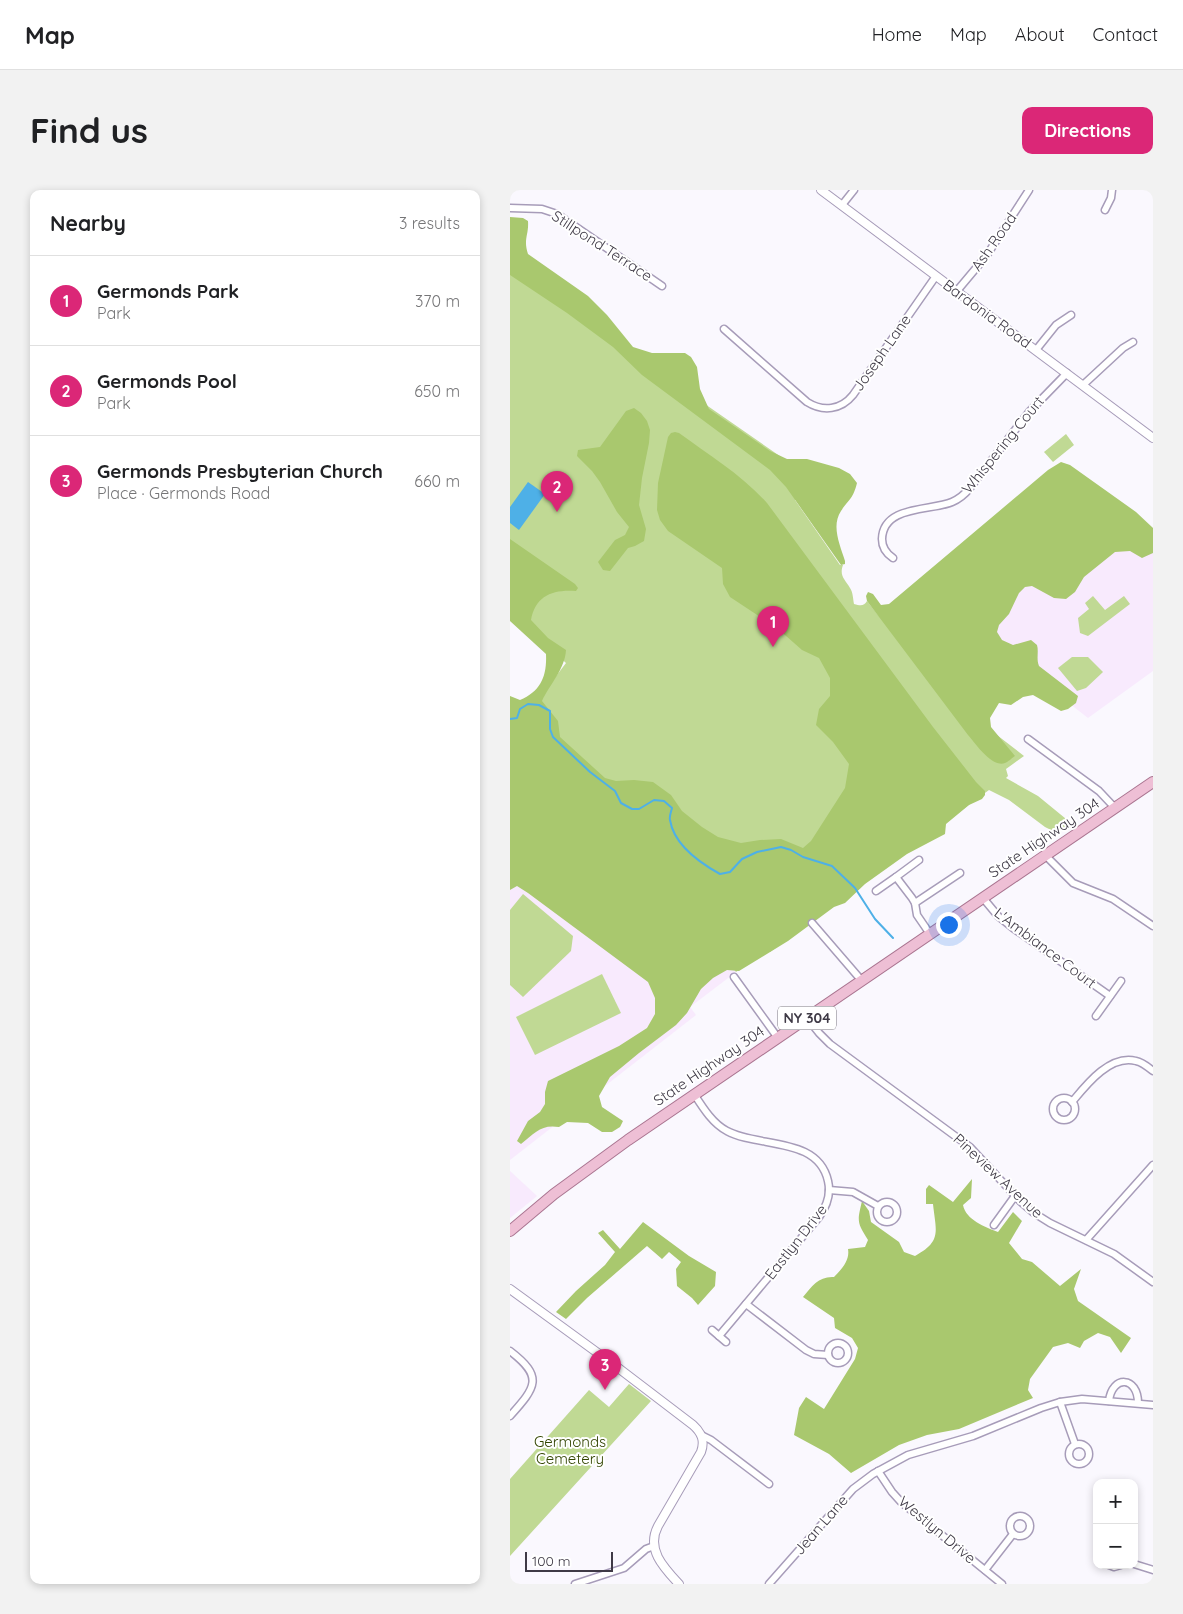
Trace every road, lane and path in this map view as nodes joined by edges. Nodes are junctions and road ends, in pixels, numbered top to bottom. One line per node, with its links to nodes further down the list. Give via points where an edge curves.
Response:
1 (821, 190): 5 (street, Bardonia Road)
2 (854, 190): 5 (street)
3 (1029, 190): 10 (street, Ash Road, via 994,245)
4 (1112, 190): 7 (street)
5 (842, 205): 8 (street, Bardonia Road)
6 (510, 208): 9 (street, Stillpond Terrace, via 542,209 557,214)
7 (1106, 210)
8 (936, 276): 10 (street, Bardonia Road); 12 (street, Joseph Lane, via 853,395 833,408 807,402)
9 (662, 286)
10 (956, 292): 14 (street, Bardonia Road)
11 (1070, 316): 14 (street, via 1056,325)
12 (724, 329)
13 (1133, 342): 16 (street)
14 (1036, 350): 15 (street, Bardonia Road)
15 (1067, 373): 16 (street, Bardonia Road); 18 (street, Whispering Court, via 1028,412 959,498 946,504 905,512 890,521 883,532 882,543)
16 (1083, 385): 17 (street, Bardonia Road)
17 (1153, 438)
18 (893, 558)
19 (1028, 739): 21 (street, via 1099,791)
20 (1152, 783): 21 (main road, State Highway 304 / NY 304)
21 (1115, 808): 22 (main road, State Highway 304 / NY 304)
22 (1046, 855): 27 (main road, State Highway 304 / NY 304); 30 (street, via 1074,883 1113,899)
23 (919, 860): 25 (street)
24 (960, 873): 28 (street)
25 (896, 877): 26 (street); 28 (street)
26 (876, 891)
27 (983, 898): 31 (main road, State Highway 304 / NY 304); 35 (street, L'Ambiance Court, via 1009,925)
28 (915, 903): 31 (street, via 917,915)
29 (812, 923): 33 (street)
30 (1153, 926)
31 (930, 934): 33 (main road, State Highway 304 / NY 304)
32 (734, 977): 38 (street)
33 (862, 981): 37 (main road, State Highway 304 / NY 304)
34 (1121, 981): 35 (street, L'Ambiance Court)
35 (1110, 996): 36 (street, L'Ambiance Court)
36 (1096, 1016)
37 (807, 1018): 38 (main road, State Highway 304 / NY 304); 44 (street, Pineview Avenue, via 830,1044 970,1147)
38 (778, 1038): 40 (main road, State Highway 304 / NY 304)
39 (1153, 1070): 41 (street, via 1134,1060 1113,1064 1096,1075)
40 (694, 1094): 43 (street, Eastlyn Drive, via 713,1120 727,1132 810,1155 825,1173); 47 (main road, State Highway 304 / NY 304, via 602,1159)
41 (1072, 1102)
42 (1153, 1165): 48 (street)
43 (829, 1190): 45 (street, via 853,1192); 51 (street, Eastlyn Drive, via 826,1206 819,1217)
44 (1016, 1196): 46 (street); 48 (street, Pineview Avenue, via 1045,1220)
45 (878, 1206)
46 (994, 1225)
47 (510, 1231)
48 (1086, 1240): 49 (street, Pineview Avenue, via 1114,1254)
49 (1153, 1282)
50 (510, 1289): 62 (street, via 635,1380 693,1425)
51 (746, 1304): 53 (street, Eastlyn Drive); 56 (street, via 806,1350)
52 (712, 1330): 53 (street)
53 (719, 1336): 54 (street)
54 (726, 1342)
55 (510, 1351): 61 (street, via 526,1364 532,1379 526,1398)
56 (828, 1355)
57 (1108, 1401): 58 (street, via 1082,1399); 59 (street); 59 (street, via 1113,1387 1124,1382 1135,1388)
58 (1060, 1402): 63 (street); 64 (street, via 973,1436 914,1452)
59 (1138, 1403): 60 (street)
60 (1153, 1405)
61 (510, 1416)
62 (701, 1435): 65 (street); 67 (street, via 701,1452 657,1529)
63 (1075, 1444)
64 (878, 1471): 69 (street, Westlyn Drive, via 901,1502); 73 (street, Jean Lane, via 848,1494)
65 (769, 1484)
66 (1013, 1534): 69 (street)
67 (654, 1546): 71 (street, via 624,1568); 72 (street)
68 (1138, 1565): 70 (street)
69 (984, 1570): 74 (street, Westlyn Drive)
70 (1153, 1570)
71 (575, 1584)
72 (679, 1584)
73 (769, 1584)
74 (1002, 1584)

